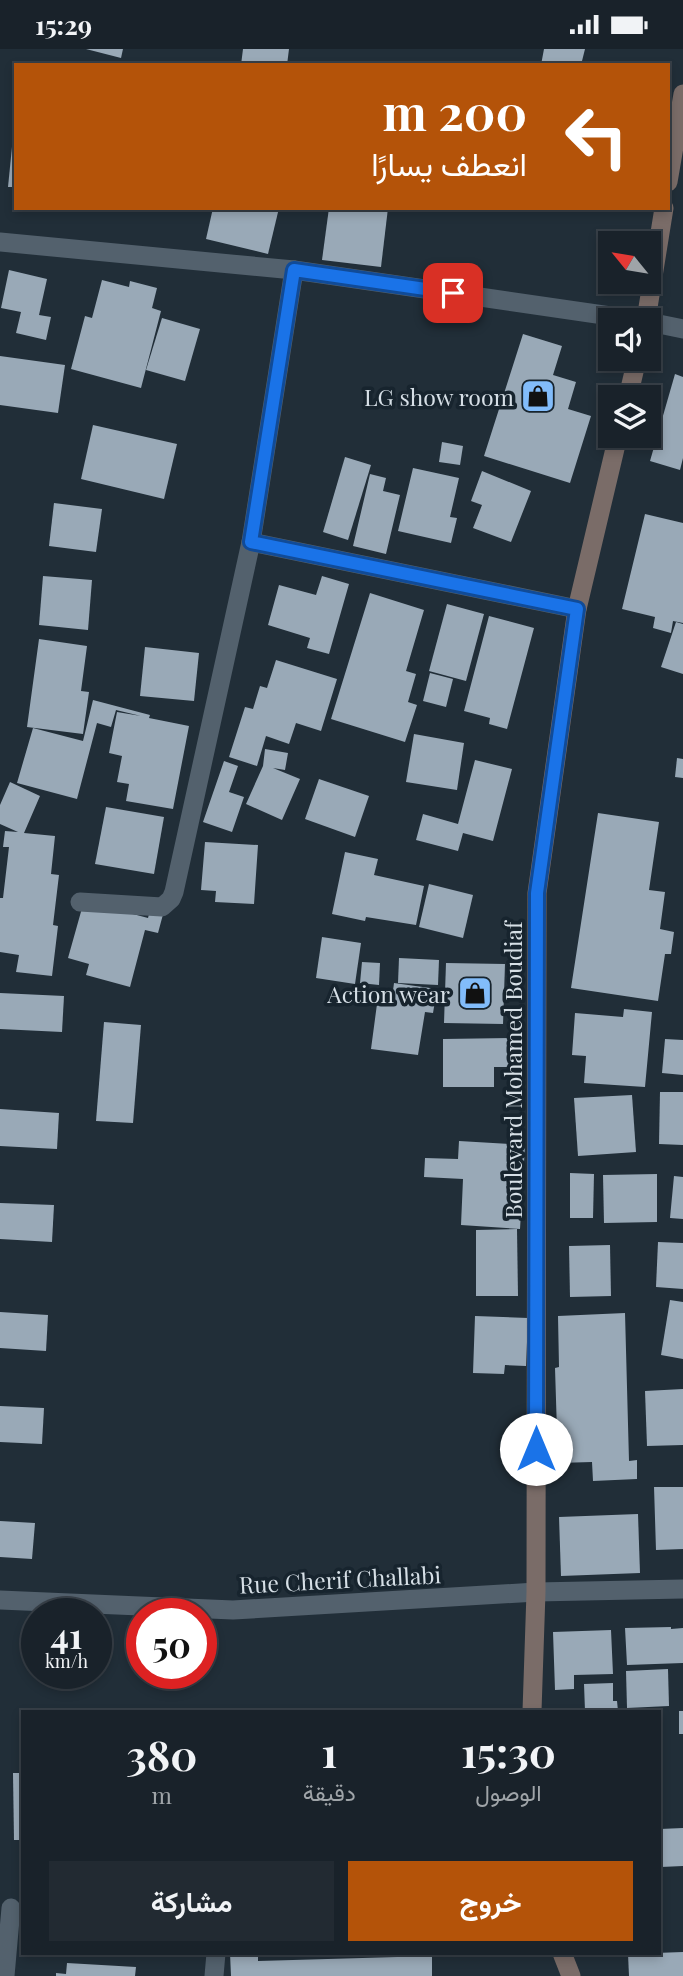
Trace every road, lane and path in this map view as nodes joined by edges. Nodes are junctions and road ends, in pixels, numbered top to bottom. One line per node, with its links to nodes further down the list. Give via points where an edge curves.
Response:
1 (683, 94): 2 (main road)
2 (670, 170)
3 (664, 210): 6 (main road)
4 (0, 241): 5 (street)
5 (294, 270): 7 (street); 11 (street)
6 (650, 308)
7 (598, 314)
8 (661, 324): 9 (street)
9 (683, 329)
10 (615, 448): 12 (main road, Boulevard Mohamed Boudiaf)
11 (251, 542): 12 (street); 13 (street, via 171,899 162,907)
12 (577, 609): 15 (main road, Boulevard Mohamed Boudiaf, via 537,893)
13 (80, 902)
14 (683, 1589): 15 (street, Rue Cherif Challabi)
15 (536, 1592): 16 (street, Rue Cherif Challabi, via 233,1610); 17 (main road, Boulevard Mohamed Boudiaf)
16 (0, 1600)
17 (532, 1710)
18 (11, 1908): 21 (street)
19 (216, 1955): 22 (street)
20 (563, 1955): 23 (main road)
21 (5, 1976)
22 (214, 1976)
23 (571, 1976)

